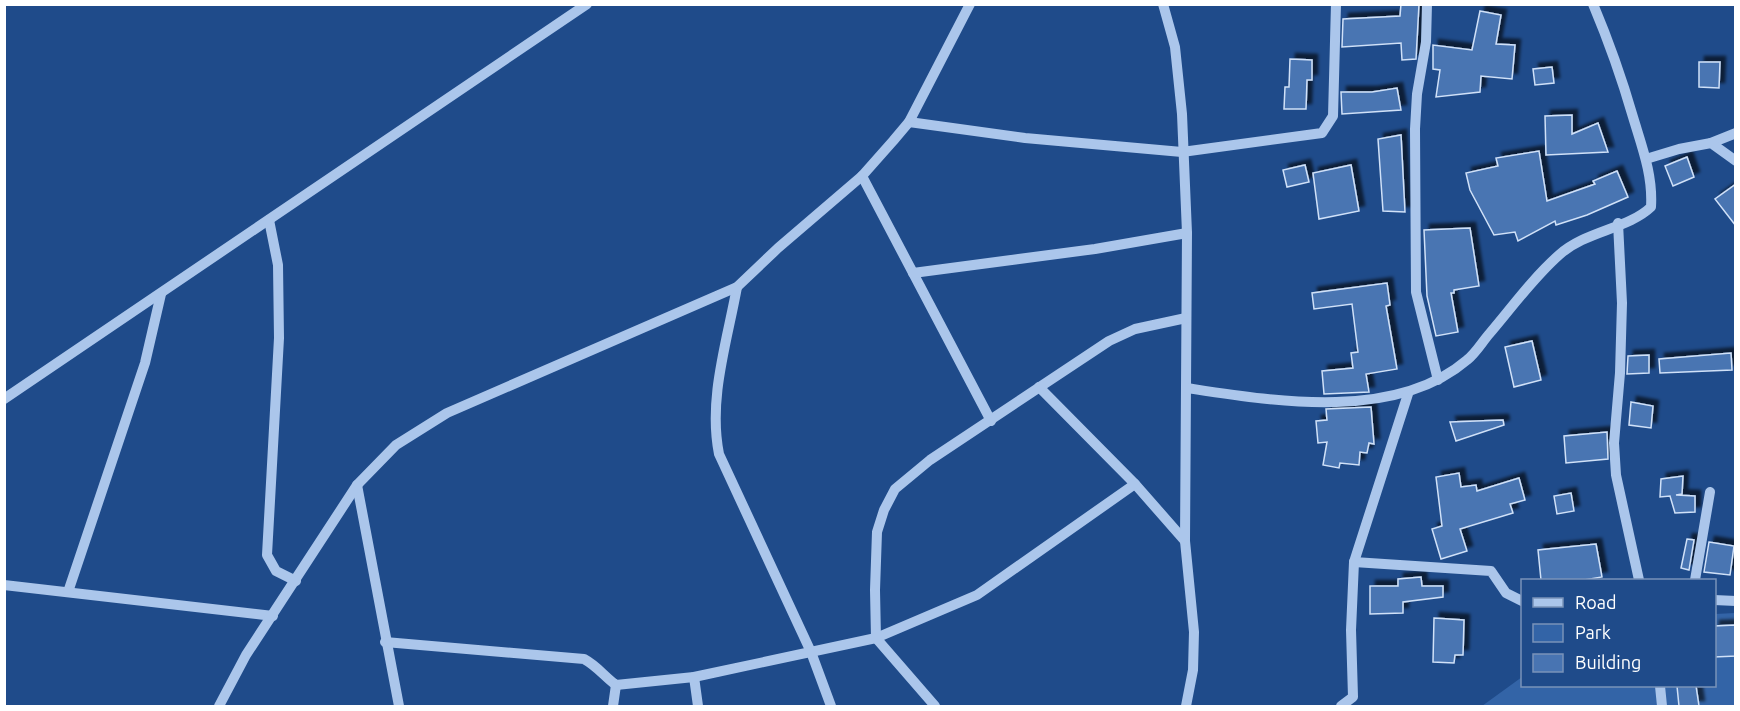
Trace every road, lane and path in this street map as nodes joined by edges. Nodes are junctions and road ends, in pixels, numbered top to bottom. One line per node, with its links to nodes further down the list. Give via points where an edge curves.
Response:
1 (587, 4): 14 (street)
2 (969, 4): 7 (street)
3 (1163, 4): 10 (street, via 1175,47)
4 (1336, 4): 10 (street, via 1333,116 1322,133)
5 (1427, 4): 21 (street, via 1414,129 1416,292)
6 (1593, 4): 11 (street, via 1613,50)
7 (909, 122): 10 (street, via 1025,138); 13 (street)
8 (1736, 133): 9 (street)
9 (1711, 143): 11 (street); 12 (street)
10 (1182, 152): 16 (street)
11 (1646, 159): 15 (street, via 1651,207)
12 (1736, 161)
13 (862, 176): 17 (street); 18 (street)
14 (269, 220): 19 (street); 34 (street, via 278,266 279,338 267,555 276,571)
15 (1618, 223): 21 (street, via 1562,252 1536,276 1467,360); 32 (street, via 1622,303 1614,443 1616,475)
16 (1187, 233): 17 (street); 20 (street)
17 (913, 273): 26 (street)
18 (736, 288): 28 (street, via 447,413 396,445); 43 (street, via 714,404 717,446)
19 (161, 294): 25 (street); 36 (street, via 145,363)
20 (1185, 318): 22 (street, via 1135,329 1109,341); 23 (street)
21 (1437, 380): 24 (street)
22 (1039, 387): 26 (street); 27 (street)
23 (1187, 388): 24 (street, via 1278,402 1312,403); 30 (street)
24 (1408, 394): 31 (street)
25 (4, 399)
26 (991, 421): 41 (street, via 930,460 895,489 889,499 878,532)
27 (1135, 484): 30 (street); 41 (street, via 977,595)
28 (357, 485): 34 (street); 42 (street)
29 (1710, 492): 33 (street)
30 (1185, 541): 54 (street, via 1194,632 1193,670)
31 (1354, 562): 37 (street, via 1491,571 1506,593); 47 (street)
32 (1639, 579)
33 (1695, 579)
34 (296, 581): 40 (street)
35 (4, 585): 36 (street)
36 (68, 592): 40 (street)
37 (1521, 600)
38 (1716, 600): 39 (street)
39 (1736, 601)
40 (273, 616): 48 (street, via 246,655)
41 (876, 638): 43 (street); 53 (street)
42 (385, 642): 45 (street, via 584,659); 49 (street)
43 (811, 652): 44 (street); 52 (street)
44 (694, 677): 45 (street); 51 (street)
45 (616, 685): 50 (street)
46 (1660, 687): 56 (street)
47 (1354, 702): 55 (street)
48 (219, 706)
49 (399, 706)
50 (613, 706)
51 (698, 706)
52 (831, 706)
53 (935, 706)
54 (1186, 706)
55 (1341, 706)
56 (1662, 706)

